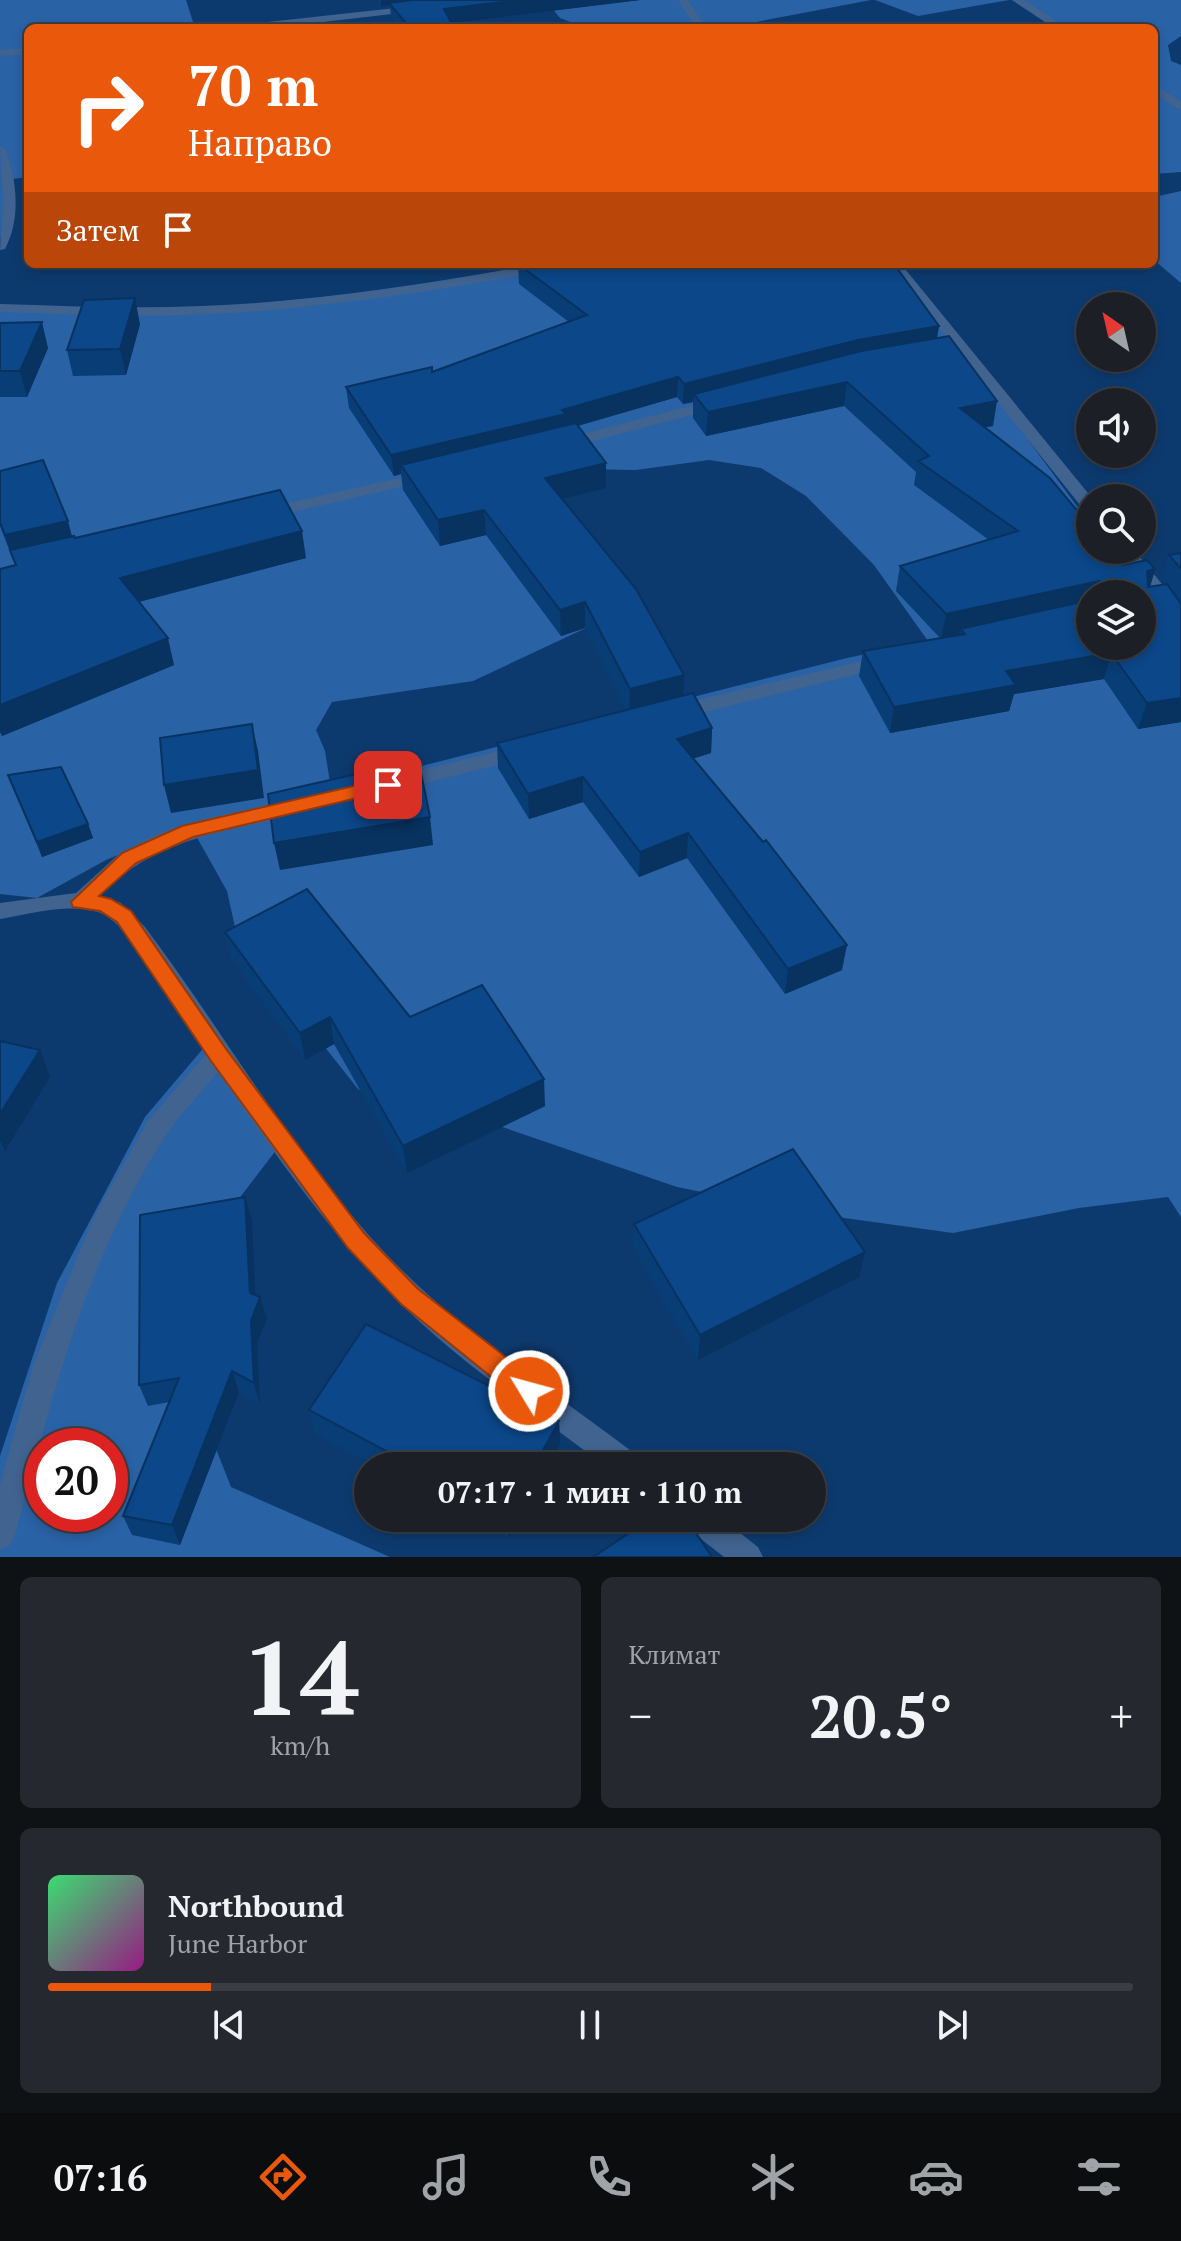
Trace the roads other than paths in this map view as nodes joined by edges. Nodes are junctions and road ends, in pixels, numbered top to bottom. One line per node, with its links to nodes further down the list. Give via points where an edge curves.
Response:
1 (683, 0): 5 (lane)
2 (1017, 0): 6 (lane)
3 (433, 7): 4 (lane)
4 (278, 24)
5 (698, 24)
6 (1056, 24)
7 (24, 51): 8 (lane)
8 (0, 53)
9 (1158, 91): 10 (lane)
10 (1181, 107)
11 (0, 150): 12 (lane, via 9,187 8,224)
12 (0, 246)
13 (537, 268): 15 (lane, via 268,306 159,311)
14 (897, 268): 19 (lane, via 955,350)
15 (0, 308)
16 (729, 401): 17 (lane)
17 (550, 447)
18 (442, 474): 20 (lane)
19 (1076, 490)
20 (249, 517)
21 (1136, 564): 22 (lane)
22 (1149, 580)
23 (1156, 589): 24 (lane, via 1169,605)
24 (1156, 605)
25 (900, 658): 26 (lane)
26 (653, 718)
27 (547, 746): 28 (lane)
28 (378, 787)
29 (321, 800): 30 (lane, via 171,838 129,858)
30 (80, 902): 31 (lane); 32 (lane, via 104,904 124,917)
31 (0, 911)
32 (219, 1055): 33 (lane, via 356,1240 409,1297); 35 (lane, via 156,1129 106,1219 47,1366)
33 (610, 1452)
34 (715, 1532): 36 (lane)
35 (0, 1535)
36 (748, 1557)

